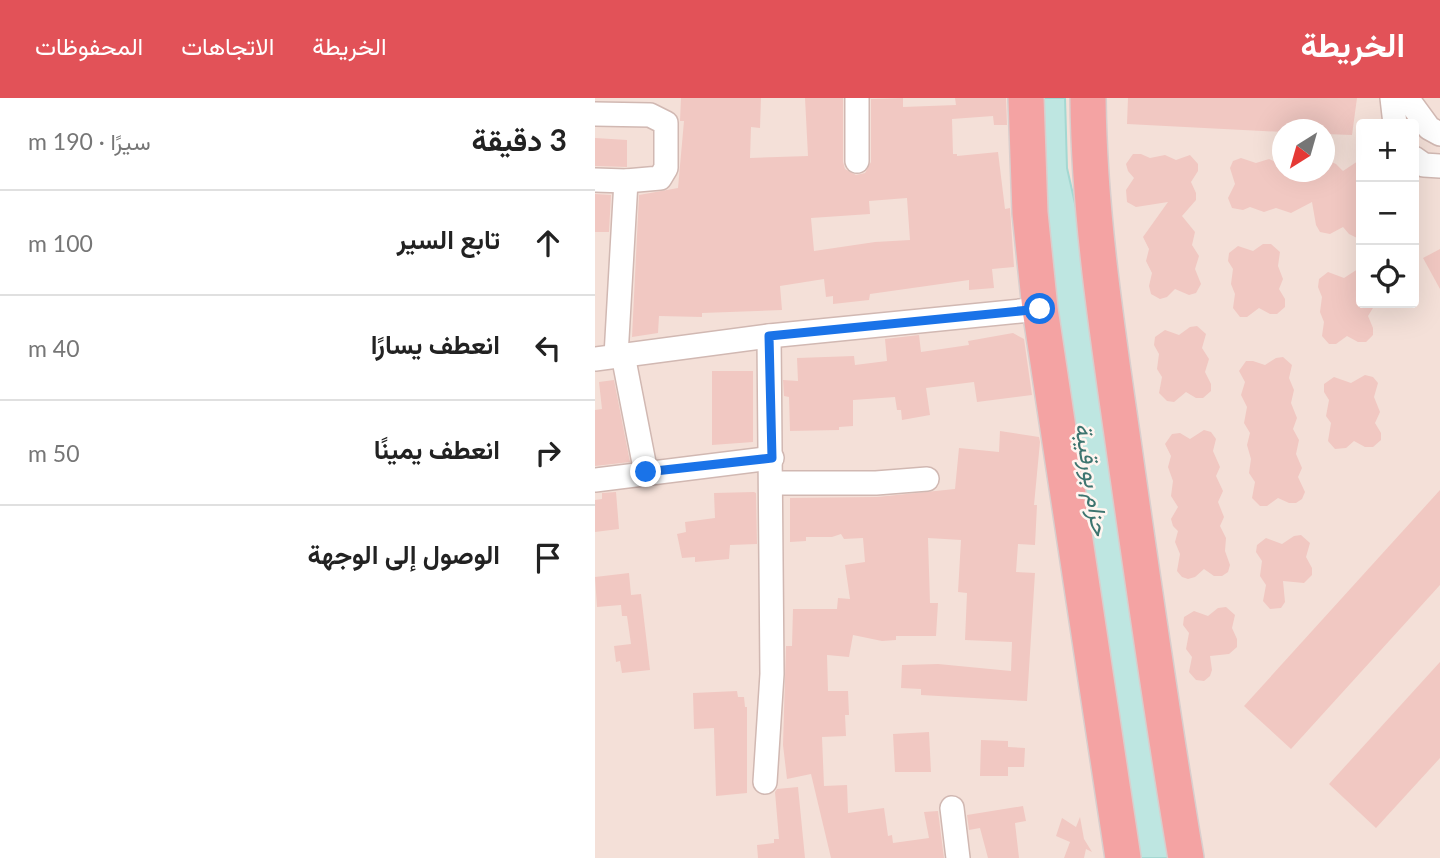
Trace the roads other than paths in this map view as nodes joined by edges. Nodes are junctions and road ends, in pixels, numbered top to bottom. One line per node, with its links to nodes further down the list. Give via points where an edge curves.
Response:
1 (857, 98): 9 (street)
2 (1026, 98): 14 (highway, via 1030,213)
3 (1088, 98): 26 (highway, via 1103,303)
4 (1392, 98): 7 (street)
5 (1407, 98): 8 (street, via 1429,128)
6 (595, 114): 13 (street, via 650,115 666,123 666,168 660,178)
7 (1394, 119)
8 (1440, 134)
9 (857, 161)
10 (1419, 162): 11 (street)
11 (1440, 166)
12 (595, 180): 13 (street)
13 (626, 181): 16 (street)
14 (1040, 309): 15 (street); 25 (highway)
15 (769, 336): 16 (street); 17 (street)
16 (611, 357): 18 (street)
17 (772, 458): 18 (street); 21 (street)
18 (646, 472): 20 (street)
19 (927, 479): 21 (street)
20 (595, 480)
21 (772, 483): 22 (street, via 772,674)
22 (765, 782)
23 (952, 808): 24 (street)
24 (958, 858)
25 (1123, 858)
26 (1186, 858)

